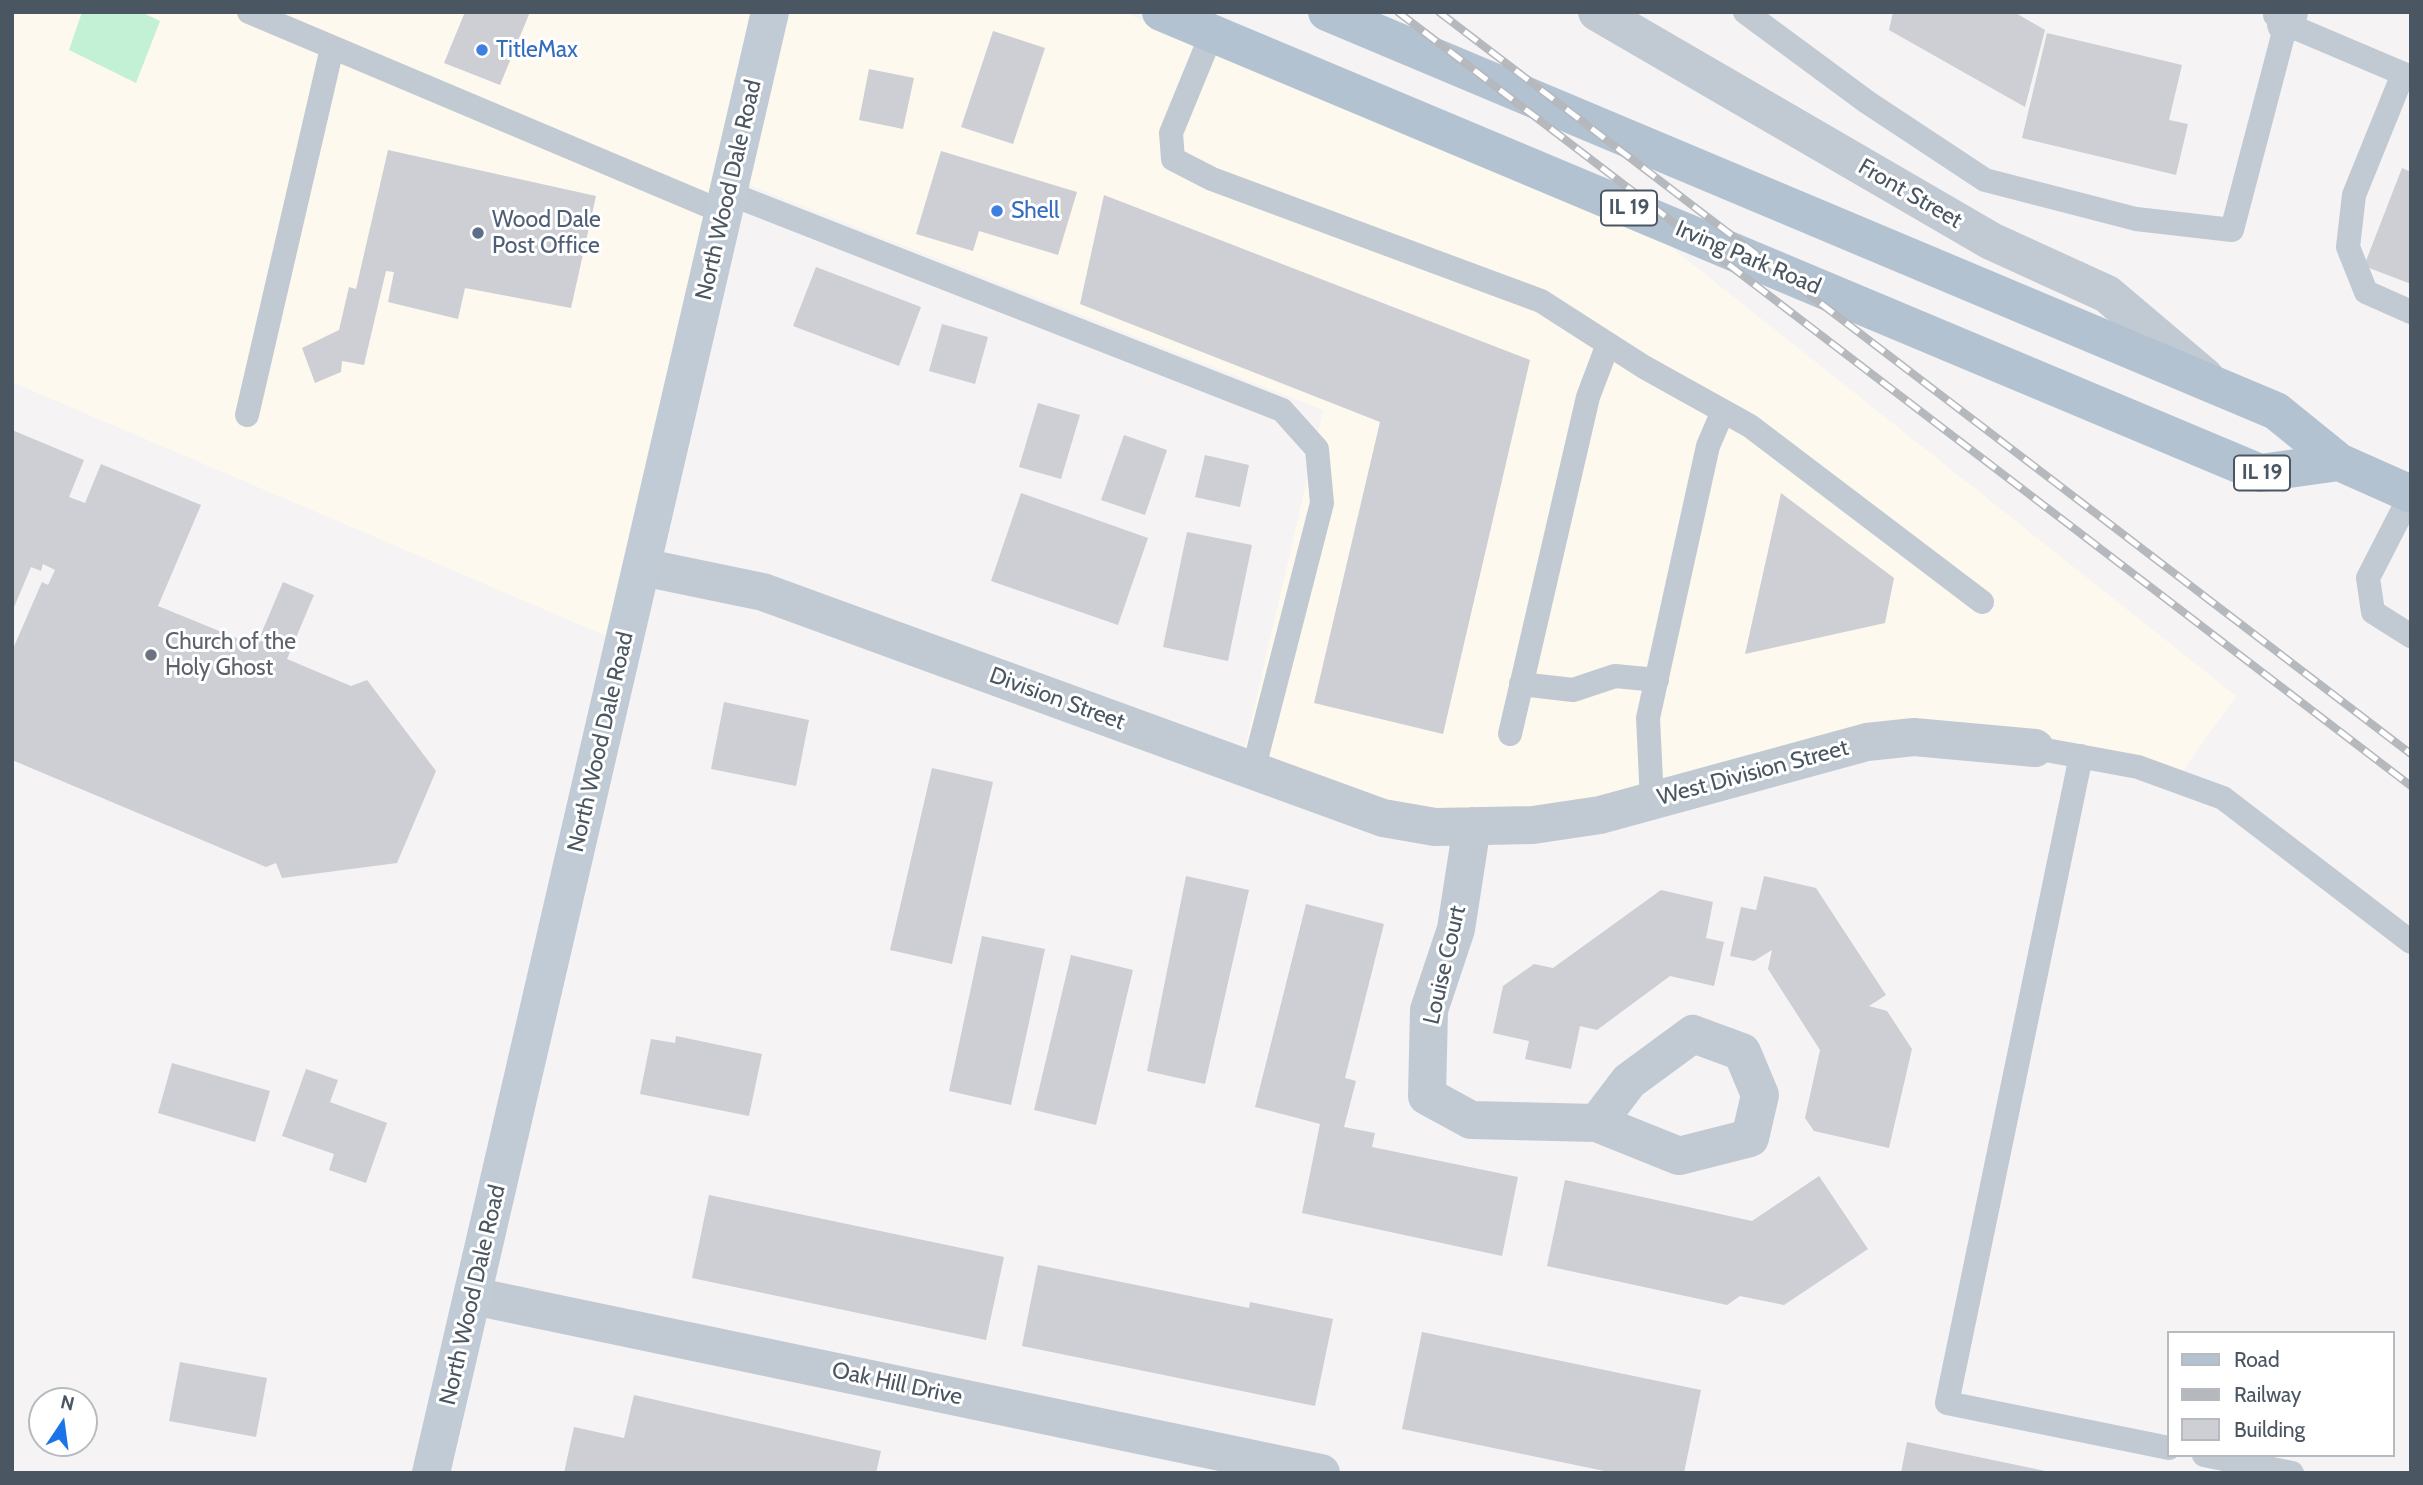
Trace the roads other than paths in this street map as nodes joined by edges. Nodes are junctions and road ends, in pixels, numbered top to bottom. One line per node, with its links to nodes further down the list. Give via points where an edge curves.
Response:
1 (248, 12): 9 (lane)
2 (770, 12): 11 (main road, North Wood Dale Road)
3 (1161, 12): 8 (main road, Irving Park Road / IL 19)
4 (1327, 12): 14 (main road, IL 19)
5 (1597, 12): 14 (street, Front Street, via 1991,242 2107,294)
6 (1745, 12): 7 (lane, via 1867,102 1985,180 2136,219 2232,230)
7 (2282, 16): 10 (lane)
8 (1212, 33): 13 (lane, via 1171,133 1174,159 1212,179 1541,301); 17 (main road, Irving Park Road / IL 19, via 2260,473)
9 (332, 48): 11 (lane); 16 (lane)
10 (2407, 75): 12 (lane, via 2354,195 2348,247 2366,292)
11 (726, 202): 19 (main road, North Wood Dale Road); 27 (lane, via 1282,410 1317,449 1322,503)
12 (2411, 312)
13 (1608, 344): 15 (lane); 23 (lane, via 1588,397)
14 (2214, 385): 17 (main road, IL 19, via 2276,411)
15 (1723, 411): 20 (lane, via 1750,426); 22 (lane, via 1708,446)
16 (247, 415)
17 (2339, 462): 18 (main road, IL 19)
18 (2411, 494): 21 (lane, via 2368,578 2373,612)
19 (642, 567): 27 (street, Division Street, via 763,592); 32 (main road, North Wood Dale Road)
20 (1982, 602)
21 (2411, 636)
22 (1657, 680): 23 (lane, via 1615,676 1573,690); 28 (lane, via 1648,718)
23 (1521, 684): 24 (lane)
24 (1510, 734)
25 (2035, 748): 26 (lane); 28 (street, West Division Street, via 1914,737 1867,742)
26 (2081, 756): 30 (lane, via 2138,766 2223,798); 33 (lane, via 1947,1403)
27 (1253, 771): 29 (street, Division Street, via 1383,818 1435,827)
28 (1652, 801): 29 (street, West Division Street, via 1547,823)
29 (1472, 826): 31 (street, Louise Court, via 1456,929 1429,1010 1427,1096 1471,1120)
30 (2411, 942)
31 (1597, 1123)
32 (472, 1296): 35 (main road, North Wood Dale Road); 36 (street, Oak Hill Drive)
33 (2168, 1448)
34 (2214, 1457): 37 (lane)
35 (431, 1473)
36 (1321, 1473)
37 (2292, 1473)

